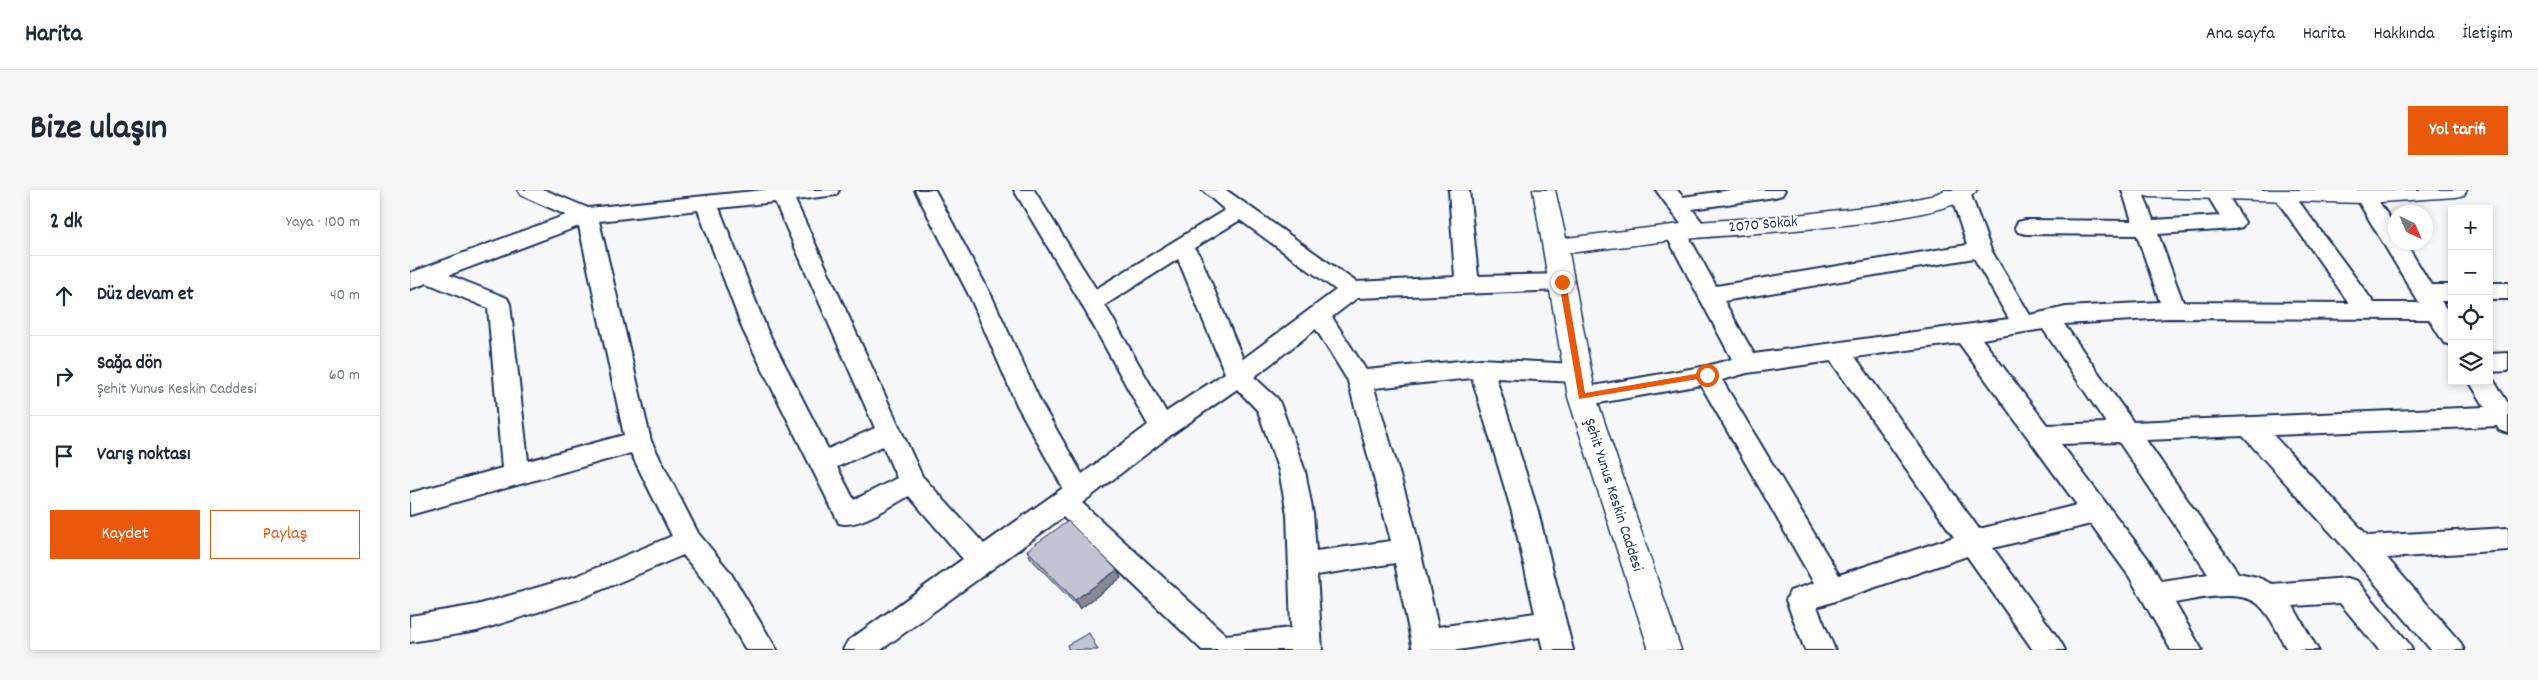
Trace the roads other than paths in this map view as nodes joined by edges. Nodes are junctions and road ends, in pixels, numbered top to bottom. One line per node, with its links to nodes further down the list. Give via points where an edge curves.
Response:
1 (528, 190): 20 (street)
2 (576, 190): 20 (street)
3 (829, 190): 15 (street)
4 (925, 190): 66 (street, via 982,299)
5 (1024, 190): 37 (street)
6 (1212, 190): 21 (street)
7 (1459, 190): 31 (street)
8 (1544, 190): 26 (street, Şehit Yunus Keskin Caddesi)
9 (1774, 190): 18 (street)
10 (2132, 190): 24 (street)
11 (2150, 190): 14 (street)
12 (2456, 190): 17 (street)
13 (1962, 191): 25 (street, 2070 Sokak, via 1919,207 1890,212); 28 (street)
14 (2216, 193): 16 (street); 24 (street, via 2234,222)
15 (768, 194): 19 (street); 59 (street)
16 (2284, 196): 17 (street); 40 (street)
17 (2365, 196): 38 (street)
18 (1671, 198): 25 (street)
19 (706, 203): 22 (street); 63 (street, via 755,330)
20 (559, 205): 22 (street)
21 (1239, 211): 27 (street); 32 (street)
22 (587, 215): 29 (street); 62 (street)
23 (2026, 227): 24 (street)
24 (2144, 228): 39 (street)
25 (1686, 231): 26 (street, 2070 Sokak); 36 (street)
26 (1556, 247): 30 (street, Şehit Yunus Keskin Caddesi)
27 (1181, 248): 37 (street); 52 (street, via 1190,256)
28 (1980, 250): 36 (street); 43 (street)
29 (418, 278): 64 (street, via 500,304)
30 (1562, 282): 31 (street); 54 (street, Şehit Yunus Keskin Caddesi)
31 (1467, 284): 32 (street)
32 (1352, 290): 41 (street)
33 (2508, 291): 34 (street)
34 (2493, 292)
35 (2448, 294): 38 (street)
36 (1710, 295): 49 (street)
37 (1092, 302): 58 (street)
38 (2428, 302): 40 (street); 44 (street)
39 (2174, 310): 40 (street); 42 (street, via 2066,315)
40 (2368, 310)
41 (1319, 316): 52 (street); 53 (street)
42 (2049, 319): 43 (street); 60 (street)
43 (2024, 325): 45 (street)
44 (2448, 331)
45 (1965, 334): 46 (street); 61 (street)
46 (1837, 351): 49 (street); 71 (street)
47 (2508, 362): 48 (street)
48 (2493, 363)
49 (1747, 364): 51 (street)
50 (1481, 368): 53 (street); 54 (street); 80 (street, via 1525,512)
51 (1707, 375): 54 (street); 77 (street)
52 (1238, 376): 58 (street); 75 (street, via 1270,406 1278,426 1292,470 1300,514)
53 (1360, 380): 73 (street)
54 (1579, 385): 87 (street, Şehit Yunus Keskin Caddesi)
55 (2484, 385): 56 (street)
56 (2506, 420): 57 (street)
57 (2250, 427): 60 (street); 72 (street)
58 (1162, 428): 66 (street)
59 (889, 432): 63 (street); 65 (street)
60 (2124, 432): 61 (street); 76 (street)
61 (2042, 435): 68 (street)
62 (638, 441): 64 (street); 70 (street)
63 (822, 463): 65 (street, via 848,515)
64 (516, 475): 67 (street)
65 (912, 482): 74 (street)
66 (1071, 497): 74 (street); 82 (street, via 1221,649)
67 (410, 504)
68 (2098, 511): 71 (street); 78 (street)
69 (2508, 540): 72 (street)
70 (688, 541): 81 (street, via 582,586 477,618); 84 (street, via 720,580)
71 (1974, 542): 77 (street); 89 (street)
72 (2362, 548): 93 (street)
73 (1406, 550): 75 (street); 83 (street)
74 (981, 560): 85 (street)
75 (1302, 566): 82 (street)
76 (2230, 584): 78 (street); 79 (street, via 2256,587)
77 (1832, 589): 88 (street, via 1800,600)
78 (2154, 594): 90 (street)
79 (2269, 596): 91 (street); 92 (street, via 2347,590)
80 (1550, 623): 83 (street); 86 (street)
81 (410, 629)
82 (1307, 645)
83 (1428, 646)
84 (762, 650)
85 (858, 650)
86 (1558, 650)
87 (1665, 650)
88 (1820, 650)
89 (2050, 650)
90 (2187, 650)
91 (2303, 650)
92 (2397, 650)
93 (2449, 650)

